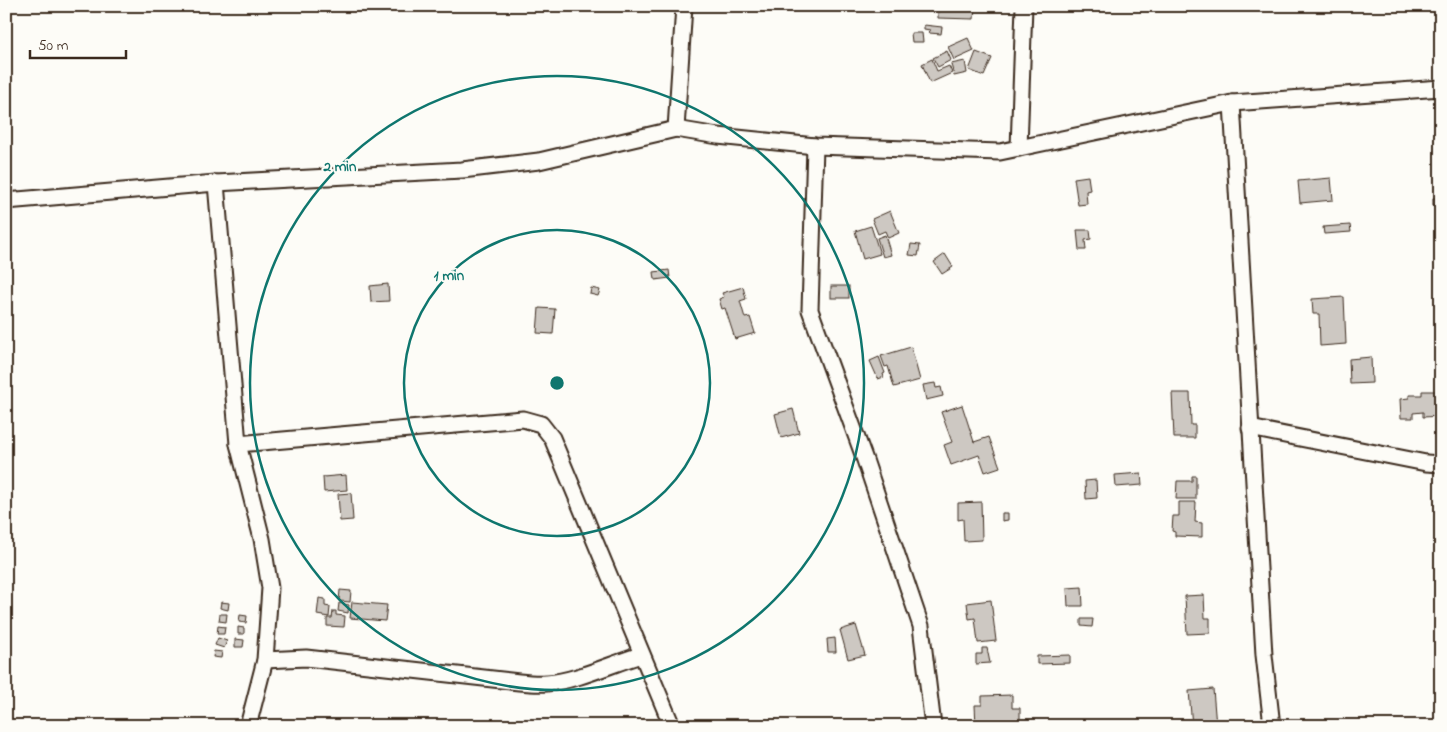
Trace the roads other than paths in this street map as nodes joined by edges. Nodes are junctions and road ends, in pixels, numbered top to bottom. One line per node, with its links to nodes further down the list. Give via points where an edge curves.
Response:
1 (684, 6): 5 (street)
2 (1024, 6): 7 (street)
3 (1441, 88): 4 (street)
4 (1232, 103): 7 (street); 10 (street)
5 (676, 129): 6 (street); 8 (street, via 539,161 462,170)
6 (814, 146): 7 (street, via 1000,152); 17 (street, via 810,310 921,626)
7 (1019, 148)
8 (216, 184): 9 (street); 11 (street)
9 (6, 201)
10 (1250, 428): 12 (street); 18 (street, via 1264,655)
11 (238, 444): 13 (street, via 523,419 541,424 552,438); 14 (street, via 262,539 270,588)
12 (1441, 464)
13 (641, 655): 14 (street, via 605,665 576,678 547,683 306,658); 16 (street)
14 (265, 660): 15 (street)
15 (248, 726)
16 (672, 726)
17 (933, 726)
18 (1272, 726)

